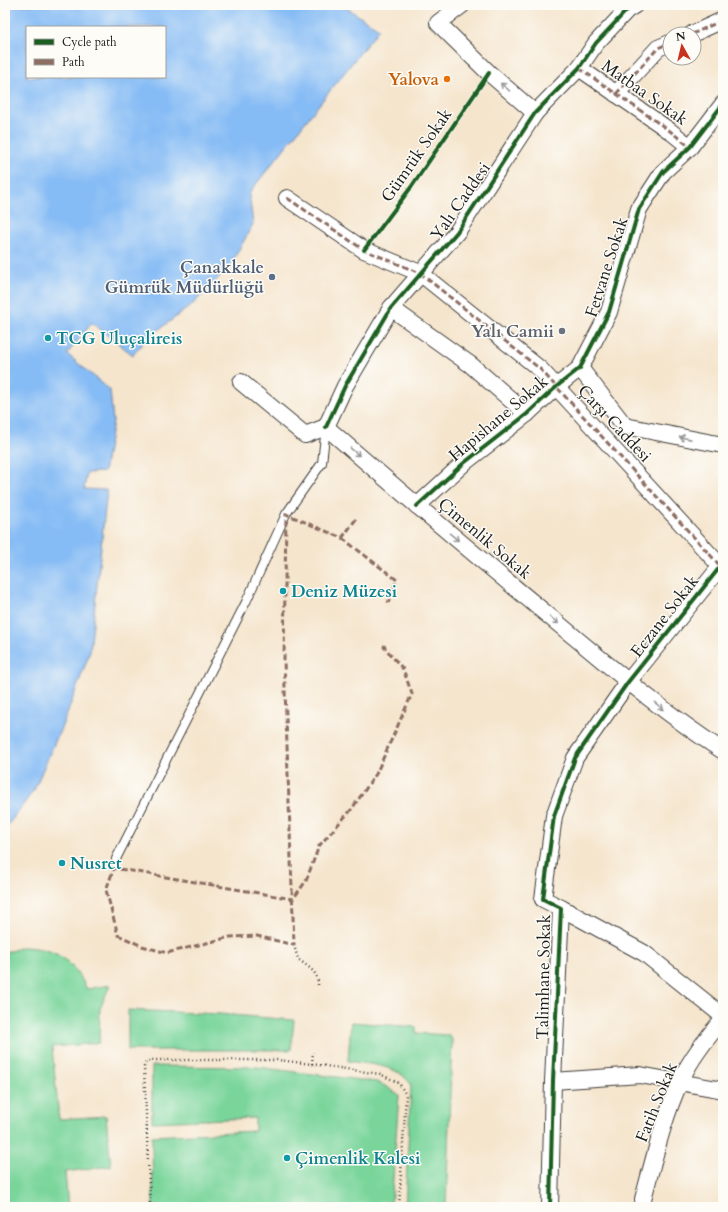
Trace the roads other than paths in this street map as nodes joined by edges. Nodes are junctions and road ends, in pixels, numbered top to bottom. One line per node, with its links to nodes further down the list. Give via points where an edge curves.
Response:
1 (462, 5): 9 (street, one-way to 1, via 438,23)
2 (635, 5): 6 (street, Yalı Caddesi, via 627,10 596,43)
3 (723, 20): 4 (street)
4 (702, 29)
5 (662, 46): 7 (street)
6 (579, 68): 7 (street, Matbaa Sokak); 9 (street, Yalı Caddesi)
7 (616, 94): 10 (street, Matbaa Sokak)
8 (723, 104): 10 (street, Fetvane Sokak)
9 (535, 113): 12 (street, Yalı Caddesi, via 457,232)
10 (690, 147): 14 (street, Fetvane Sokak, via 663,172 639,209 609,312)
11 (287, 198): 12 (street, Çarşı Caddesi, via 364,250)
12 (420, 273): 13 (street, Yalı Caddesi); 16 (street, Çarşı Caddesi, via 540,370)
13 (391, 308): 17 (street, via 471,365); 18 (street, Yalı Caddesi, via 345,386)
14 (580, 368): 16 (street, Hapishane Sokak); 19 (street, one-way to 14, via 625,426)
15 (241, 382): 18 (street, via 305,435)
16 (556, 387): 17 (street, Hapishane Sokak); 21 (street, Çarşı Caddesi)
17 (527, 414): 20 (street, Hapishane Sokak, via 464,463)
18 (326, 426): 20 (street, Çimenlik Sokak, one-way to 20); 24 (lane, via 322,463 286,514 246,602)
19 (723, 445)
20 (417, 506): 22 (street, Çimenlik Sokak, one-way to 22)
21 (722, 568): 22 (street, Eczane Sokak)
22 (628, 682): 23 (street, Çimenlik Sokak, one-way to 23, via 680,723); 25 (street, Talimhane Sokak, via 575,758 554,816 543,899)
23 (723, 751)
24 (116, 859)
25 (561, 908): 26 (street, via 644,953); 29 (street, Talimhane Sokak)
26 (723, 1016)
27 (723, 1019): 28 (street, Fatih Sokak, via 704,1041)
28 (680, 1081): 29 (street, via 640,1075); 30 (street); 32 (street, Fatih Sokak, via 660,1136 643,1199)
29 (553, 1082): 31 (street, Talimhane Sokak)
30 (723, 1090)
31 (550, 1207)
32 (644, 1207)

